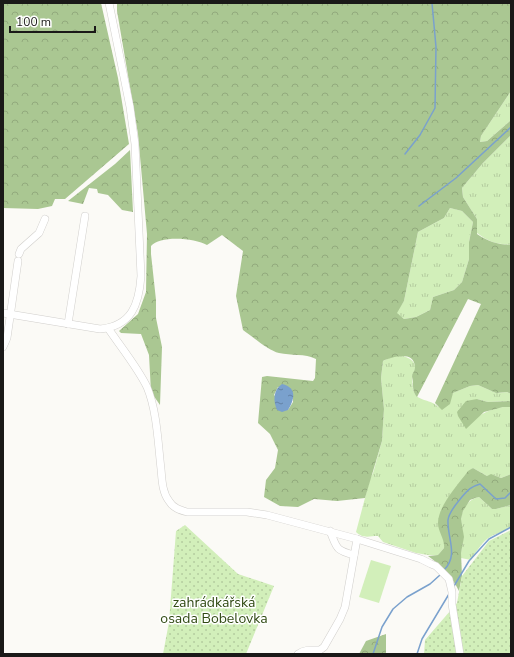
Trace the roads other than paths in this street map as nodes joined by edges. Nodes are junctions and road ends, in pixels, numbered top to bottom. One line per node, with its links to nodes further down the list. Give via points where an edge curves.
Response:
1 (109, 3): 6 (street, via 135,144 141,276 140,294 132,313)
2 (85, 216): 5 (street)
3 (44, 219): 4 (street, via 39,233 21,249)
4 (7, 314): 5 (street); 7 (street, via 7,338)
5 (68, 324): 6 (street)
6 (108, 328): 8 (street, via 146,387 154,420 163,486 171,504 187,512 256,513)
7 (3, 347)
8 (330, 531): 9 (street); 10 (street, via 337,548 341,552)
9 (357, 539): 10 (street); 12 (street, via 421,559 436,566 449,579)
10 (354, 555): 11 (street, via 345,607 340,619 324,647)
11 (298, 654)
12 (460, 654)

